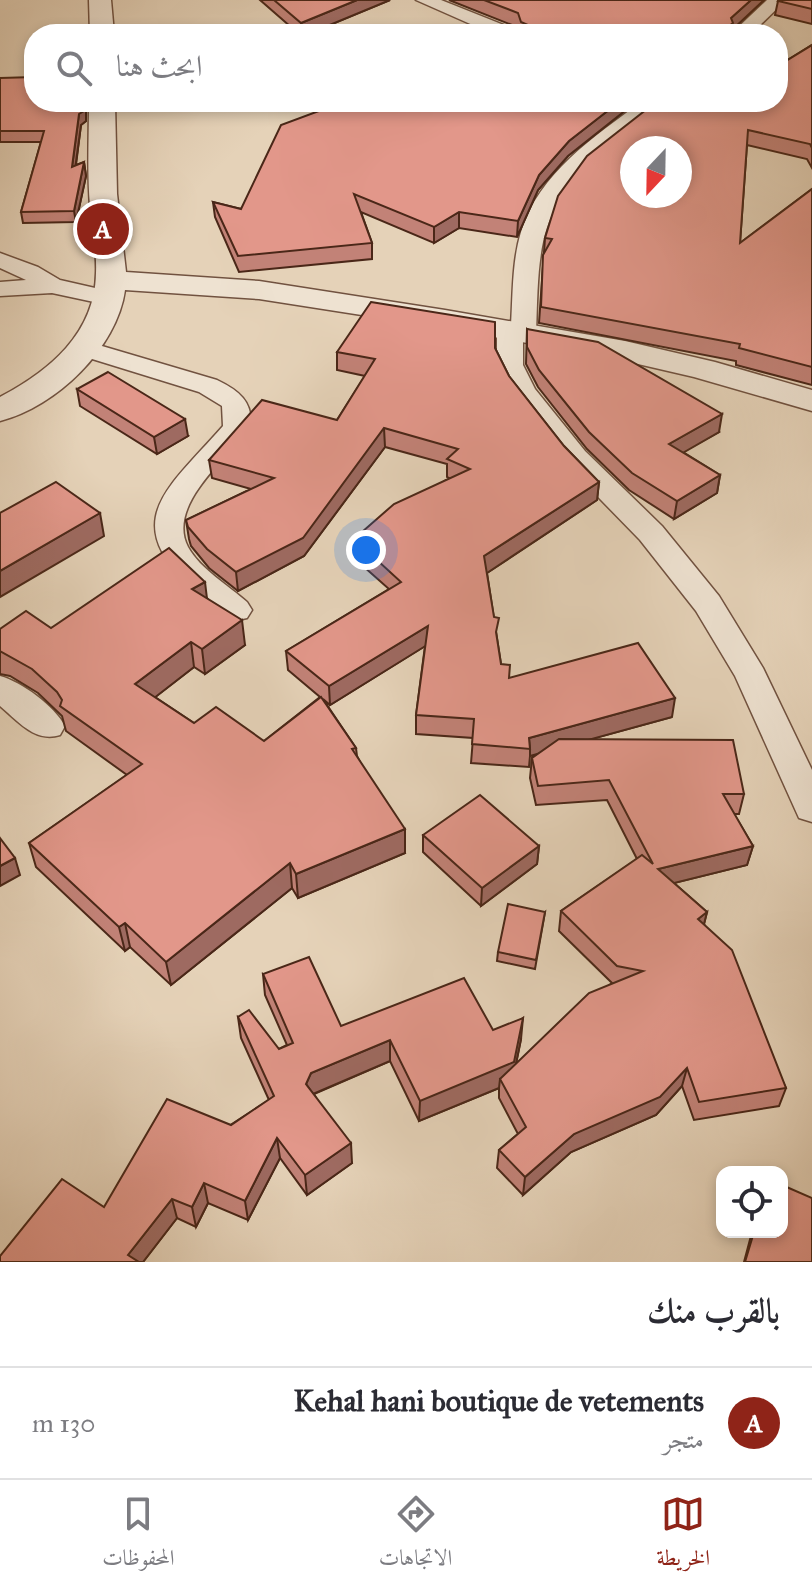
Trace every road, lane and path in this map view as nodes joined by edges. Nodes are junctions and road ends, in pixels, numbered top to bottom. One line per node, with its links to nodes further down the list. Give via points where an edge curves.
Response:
1 (100, 0): 4 (street)
2 (425, 0): 5 (street)
3 (777, 0): 6 (street)
4 (101, 24)
5 (484, 24)
6 (751, 24)
7 (102, 112): 12 (street)
8 (641, 112): 13 (street, via 586,155 546,202 530,246)
9 (0, 260): 10 (street)
10 (52, 286): 11 (street); 12 (street)
11 (0, 289)
12 (110, 289): 13 (street, via 259,290); 14 (street)
13 (516, 333): 15 (street, via 641,355); 20 (street, via 510,365 523,392 575,457 651,533 715,615 778,729)
14 (85, 349): 16 (street, via 60,375); 17 (street, via 208,386 235,403 236,427 168,514 167,534 175,552)
15 (812, 401)
16 (0, 411)
17 (236, 610)
18 (0, 688): 19 (street)
19 (48, 726)
20 (812, 808)

